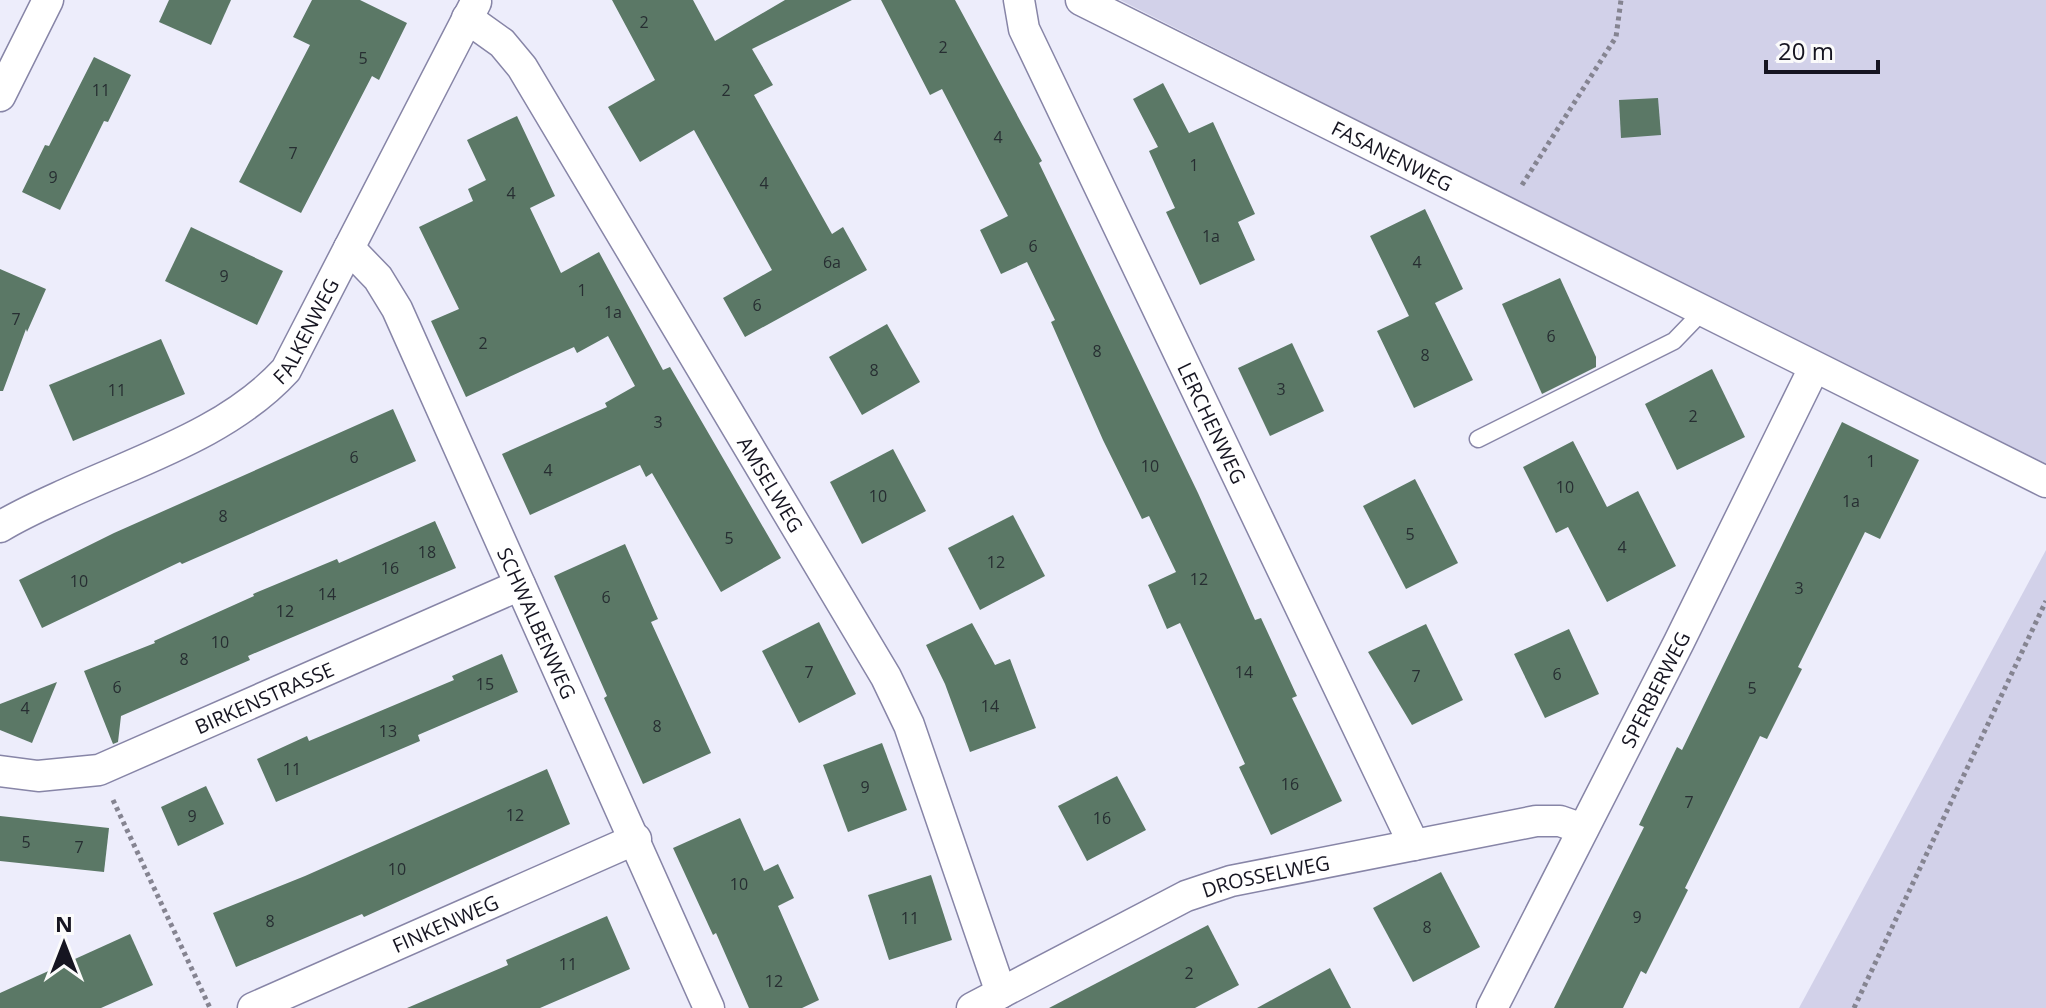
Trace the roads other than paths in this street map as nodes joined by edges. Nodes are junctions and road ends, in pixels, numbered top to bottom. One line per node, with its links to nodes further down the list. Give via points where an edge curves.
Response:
1 (48, 0): 5 (street)
2 (1019, 0): 16 (street, LERCHENWEG, via 1024,29)
3 (1081, 0): 7 (street, FASANENWEG)
4 (472, 9): 6 (street, FALKENWEG); 17 (street, AMSELWEG, via 522,67 886,677 909,725)
5 (0, 96)
6 (349, 248): 11 (street, FALKENWEG, via 286,370 266,392 214,427); 12 (street, SCHWALBENWEG, via 378,278 397,309)
7 (1702, 312): 8 (street, FASANENWEG); 9 (lane, via 1674,341)
8 (1814, 368): 10 (street, FASANENWEG); 14 (street, SPERBERWEG)
9 (1478, 439)
10 (2046, 482)
11 (0, 527)
12 (520, 585): 13 (street, BIRKENSTRASSE, via 99,770 38,776); 15 (street, SCHWALBENWEG)
13 (0, 771)
14 (1583, 829): 16 (street, DROSSELWEG, via 1560,821 1536,821); 21 (street, SPERBERWEG)
15 (636, 839): 18 (street, FINKENWEG); 19 (street, SCHWALBENWEG)
16 (1414, 845): 17 (street, DROSSELWEG, via 1231,881 1186,896)
17 (1001, 993): 20 (street, DROSSELWEG)
18 (253, 1008)
19 (709, 1008)
20 (972, 1008)
21 (1492, 1008)

